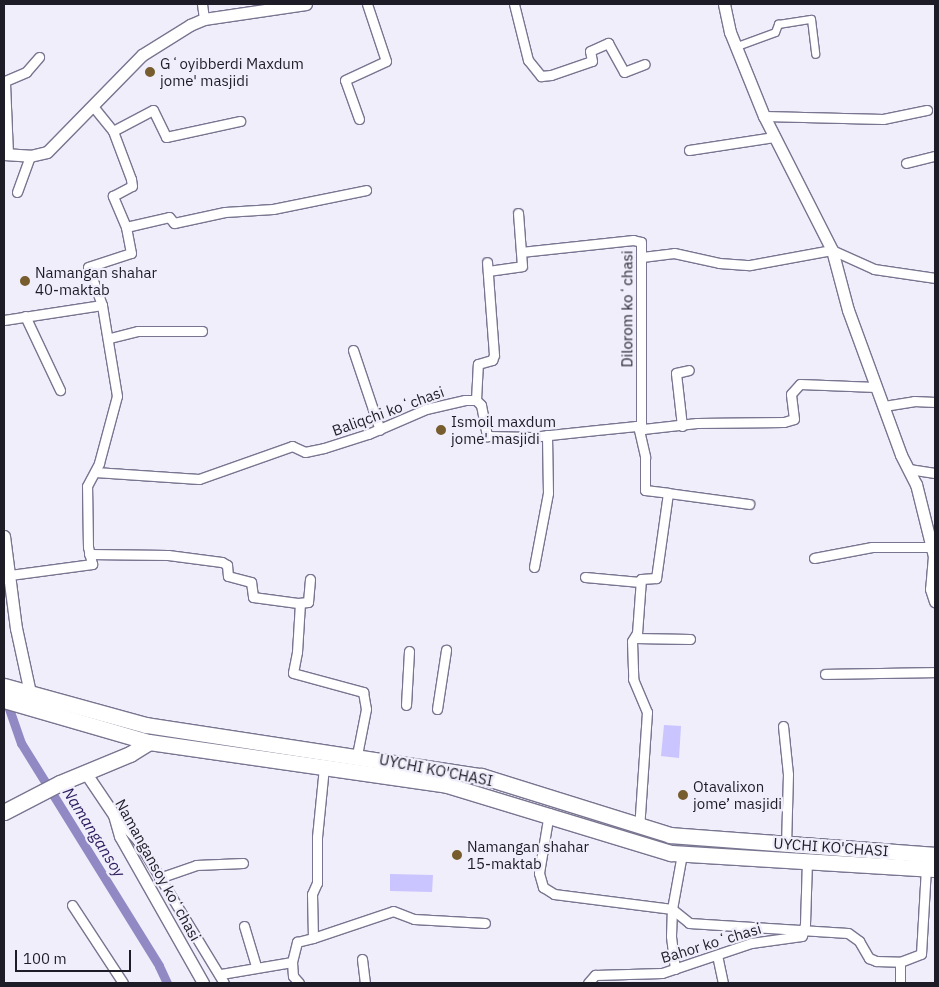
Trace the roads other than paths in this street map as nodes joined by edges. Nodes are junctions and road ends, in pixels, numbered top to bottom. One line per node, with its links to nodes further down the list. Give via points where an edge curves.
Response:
1 (202, 4): 6 (street)
2 (306, 4): 6 (street)
3 (367, 4): 14 (street, via 386,61 345,80)
4 (514, 4): 10 (street, via 528,60 541,76 592,61 590,51 608,43 624,72)
5 (724, 4): 7 (street, via 730,32)
6 (204, 19): 11 (street, via 168,36 142,55)
7 (737, 46): 8 (street, via 776,32 778,24 811,19); 13 (street)
8 (815, 54)
9 (39, 57): 19 (street, via 26,72 5,81)
10 (645, 64)
11 (92, 105): 16 (street); 20 (street, via 47,152)
12 (927, 110): 13 (street, via 883,119)
13 (764, 116): 17 (street)
14 (359, 120)
15 (240, 121): 16 (street, via 166,137 153,110)
16 (113, 131): 26 (street, via 132,183 113,194)
17 (774, 136): 18 (street); 27 (street)
18 (689, 150)
19 (6, 154): 20 (street)
20 (30, 156): 24 (street)
21 (935, 156): 22 (street)
22 (906, 163)
23 (366, 190): 26 (street, via 273,210 225,212 174,224 169,217)
24 (17, 192)
25 (518, 213): 28 (street)
26 (126, 227): 33 (street, via 131,247 129,255 88,268)
27 (832, 250): 29 (street, via 750,265 718,264 674,253); 32 (street, via 874,268); 40 (street, via 848,310)
28 (521, 252): 29 (street, Dilorom koʻchasi, via 638,240); 31 (street, via 520,267)
29 (642, 257): 46 (street, Dilorom koʻchasi)
30 (487, 262): 31 (street)
31 (488, 272): 42 (street, via 494,355 492,360 478,364)
32 (935, 278)
33 (102, 305): 34 (street); 37 (street)
34 (25, 316): 35 (street); 41 (street)
35 (4, 320)
36 (202, 331): 37 (street, via 138,330)
37 (110, 338): 50 (street, via 117,396)
38 (353, 350): 47 (street)
39 (690, 370): 45 (street, via 676,373)
40 (876, 388): 44 (street); 45 (street, via 800,384 791,394 792,420)
41 (60, 390)
42 (476, 400): 47 (street, Baliqchi koʻchasi, via 426,409); 48 (street, via 484,411 487,436)
43 (935, 402): 44 (street, via 914,401)
44 (884, 406): 49 (street)
45 (682, 426): 46 (street)
46 (640, 427): 48 (street); 52 (street, Dilorom koʻchasi, via 645,457 645,490)
47 (380, 430): 50 (street, Baliqchi koʻchasi, via 311,451 286,448 199,479)
48 (547, 435): 58 (street, via 548,493)
49 (909, 469): 51 (street); 55 (street, via 921,502)
50 (95, 472): 56 (street, via 87,486)
51 (935, 472)
52 (668, 493): 53 (street); 62 (street, via 656,578 641,579)
53 (749, 504)
54 (4, 536): 59 (street)
55 (930, 547): 57 (street, via 872,547); 63 (street, via 934,556 931,589)
56 (89, 554): 59 (street, via 92,564); 64 (street, via 168,555 225,563 228,576 251,582 251,596)
57 (814, 558)
58 (534, 567)
59 (10, 575): 72 (street)
60 (585, 577): 62 (street)
61 (310, 579): 64 (street, via 308,601)
62 (640, 582): 65 (street)
63 (935, 601)
64 (300, 603): 79 (street, via 298,652 293,673 363,692 366,709)
65 (635, 638): 66 (street); 85 (street, via 632,641 633,679 647,712)
66 (690, 640)
67 (446, 650): 75 (street)
68 (409, 651): 74 (street)
69 (935, 672): 70 (street)
70 (825, 674)
71 (4, 686): 72 (main road, UYCHI KO'CHASI)
72 (27, 693): 76 (main road, UYCHI KO'CHASI)
73 (4, 700): 76 (main road, UYCHI KO'CHASI)
74 (406, 705)
75 (437, 709)
76 (100, 721): 78 (main road, UYCHI KO'CHASI); 79 (main road, UYCHI KO'CHASI)
77 (783, 726): 86 (street, via 788,774)
78 (149, 742): 80 (main road, UYCHI KO'CHASI); 81 (main road, via 130,754)
79 (356, 755): 85 (main road, UYCHI KO'CHASI, via 481,776)
80 (324, 767): 83 (main road, UYCHI KO'CHASI, via 447,785); 98 (street, via 317,883 312,894)
81 (85, 772): 82 (main road); 84 (street, Namangansoy koʻchasi)
82 (4, 812)
83 (549, 813): 87 (main road, UYCHI KO'CHASI, via 642,845); 94 (street, via 539,873 548,892)
84 (114, 815): 92 (street, via 137,840); 107 (street, Namangansoy koʻchasi, via 120,836)
85 (640, 828): 86 (main road, UYCHI KO'CHASI, via 670,836)
86 (786, 844): 88 (main road, UYCHI KO'CHASI)
87 (682, 854): 89 (main road, UYCHI KO'CHASI); 94 (street)
88 (935, 855)
89 (807, 862): 91 (main road, UYCHI KO'CHASI); 97 (street)
90 (244, 863): 92 (street, via 196,865)
91 (931, 869): 102 (street, via 921,954)
92 (159, 878): 105 (street)
93 (72, 904): 106 (street)
94 (672, 909): 97 (street, via 690,923); 104 (street)
95 (485, 922): 98 (street, via 414,919 393,911)
96 (244, 926): 103 (street)
97 (805, 931): 99 (street, Bahor koʻchasi, via 798,938 751,943); 102 (street, via 848,933 859,941 872,960)
98 (313, 938): 101 (street, via 297,942)
99 (717, 955): 104 (street, Bahor koʻchasi); 111 (street)
100 (362, 959): 109 (street)
101 (292, 962): 103 (street); 108 (street, via 293,976)
102 (900, 962): 112 (street)
103 (256, 966): 105 (street)
104 (675, 969): 110 (street, Bahor koʻchasi, via 643,976 595,975)
105 (222, 979)
106 (123, 983)
107 (203, 983)
108 (299, 983)
109 (365, 983)
110 (588, 983)
111 (723, 983)
112 (900, 983)

